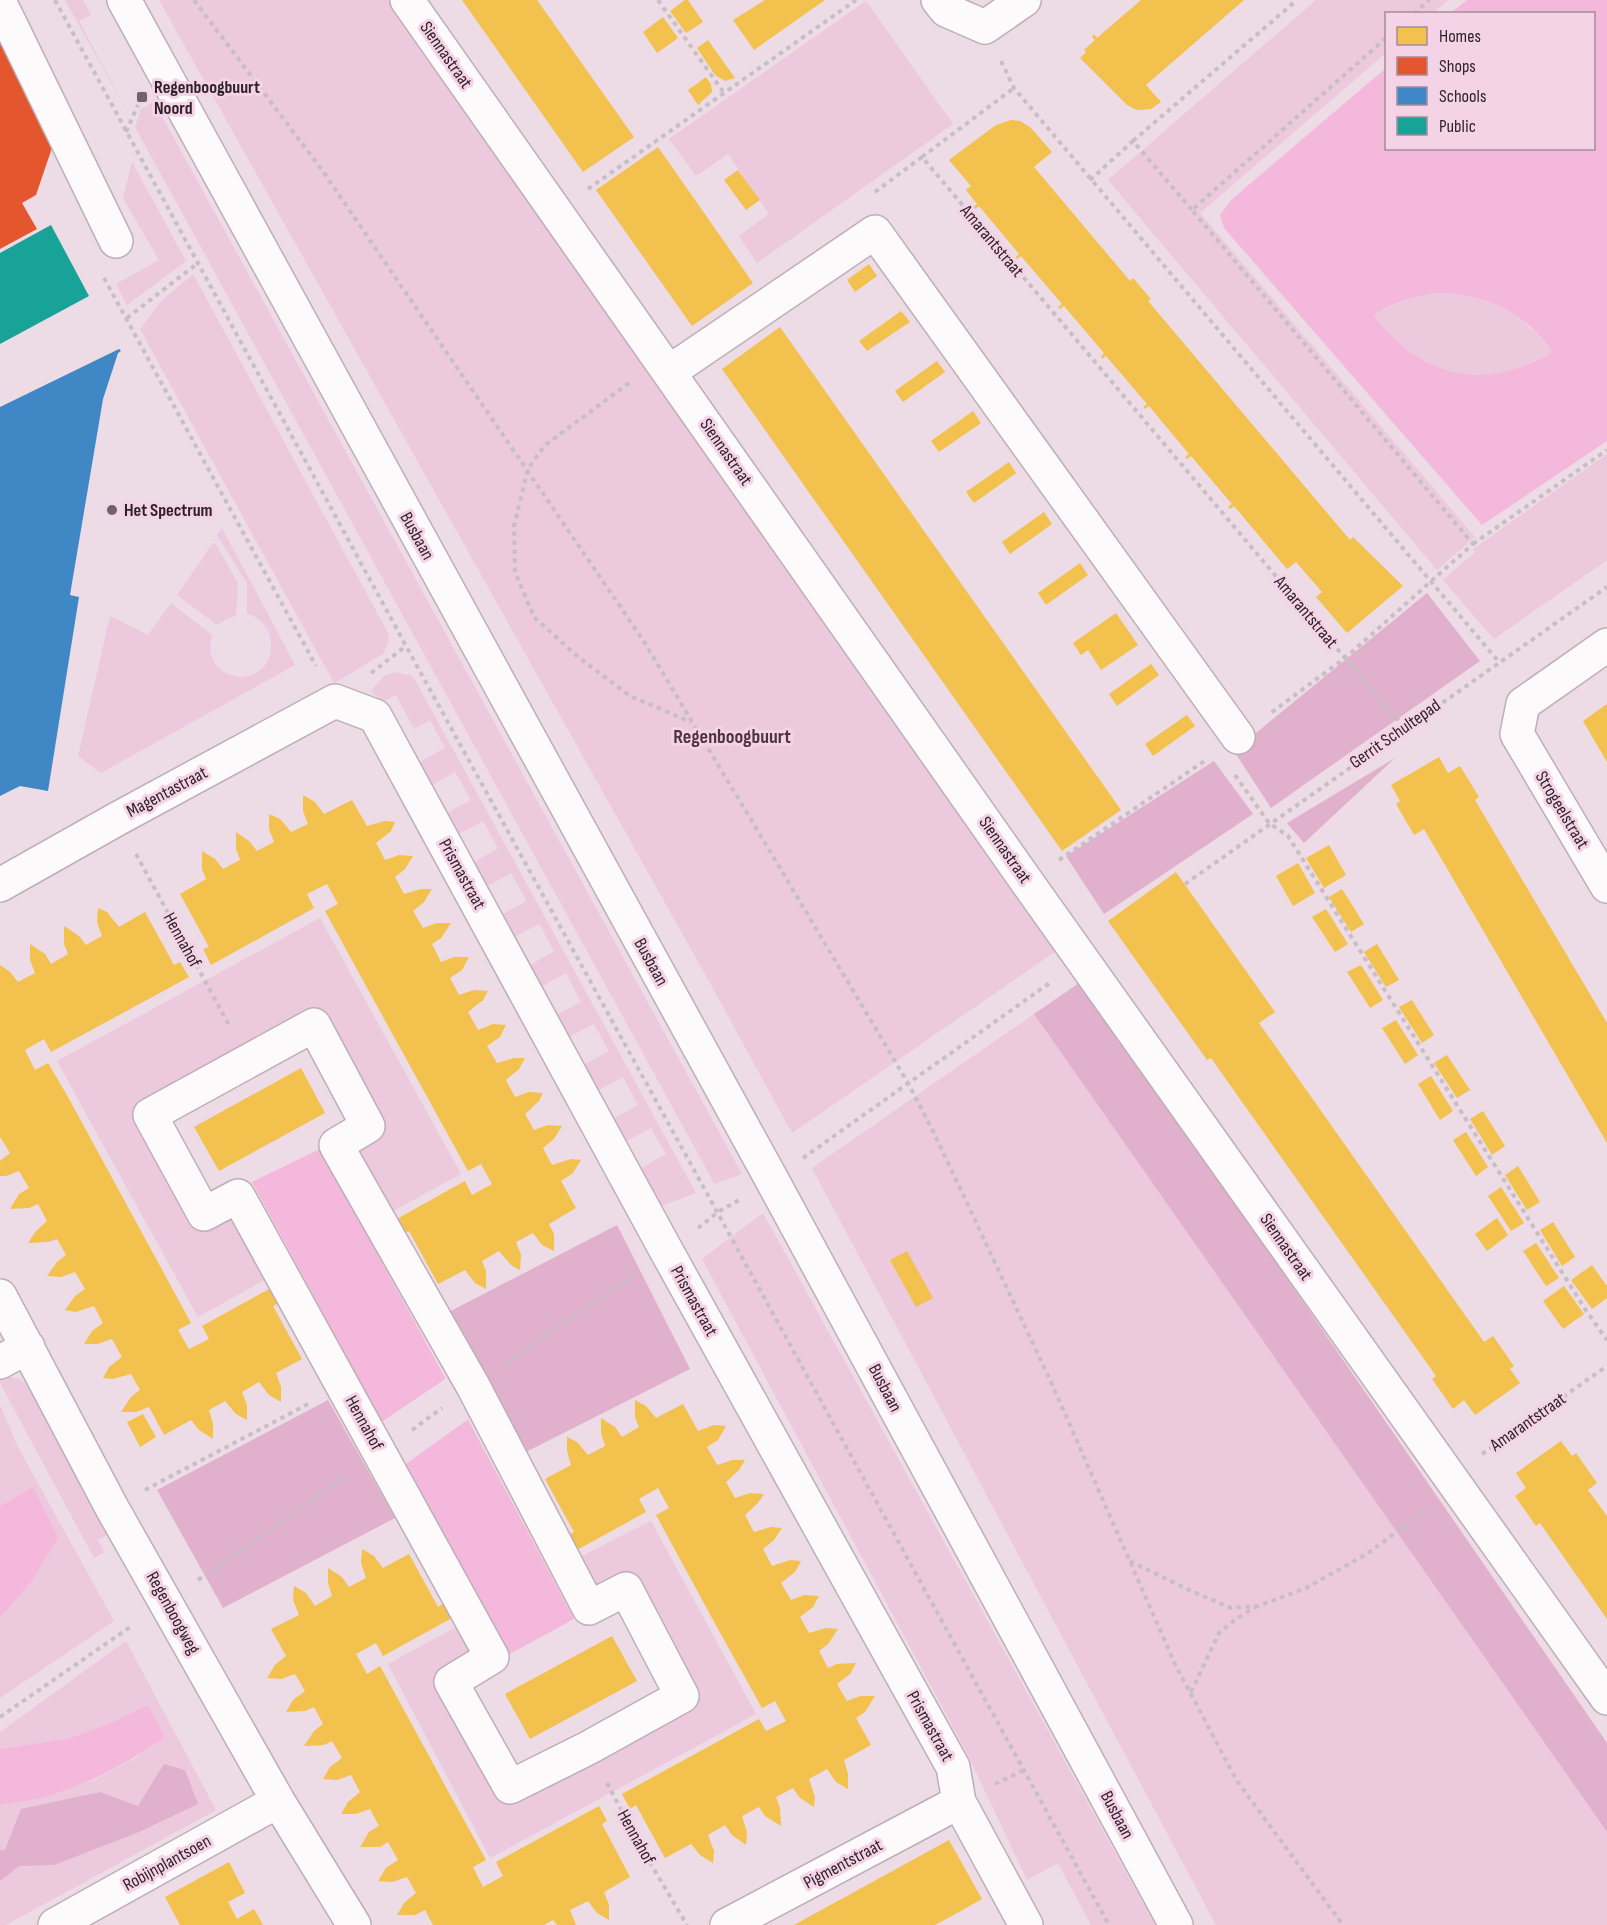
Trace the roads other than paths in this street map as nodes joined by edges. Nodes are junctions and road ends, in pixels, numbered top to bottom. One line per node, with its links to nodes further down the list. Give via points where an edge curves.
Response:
1 (124, 0): 23 (street, Busbaan)
2 (407, 0): 7 (street, Siennastraat)
3 (1024, 0): 5 (street, via 985,27)
4 (0, 3): 6 (street)
5 (942, 5)
6 (116, 241)
7 (669, 372): 10 (street, via 875,232); 15 (street, Siennastraat)
8 (1607, 645): 12 (street, Strogeelstraat, via 1523,704 1517,734)
9 (335, 701): 11 (street, Magentastraat); 18 (street, Prismastraat, via 375,716 953,1767)
10 (1228, 744)
11 (0, 885)
12 (1607, 886)
13 (0, 1296): 14 (street, Regenboogweg)
14 (14, 1355): 17 (street, Regenboogweg, via 112,1508)
15 (1607, 1698)
16 (588, 1748): 16 (street, Hennahof, via 682,1696 626,1589 589,1608 473,1386 336,1145 368,1126 314,1025 150,1115 204,1214 238,1196 492,1657 452,1682 510,1787)
17 (278, 1801): 19 (street, Robijnplantsoen); 20 (street, Regenboogweg)
18 (959, 1802): 21 (street, Pigmentstraat); 22 (street, Prismastraat)
19 (55, 1925)
20 (354, 1925)
21 (727, 1925)
22 (1026, 1925)
23 (1176, 1925)

